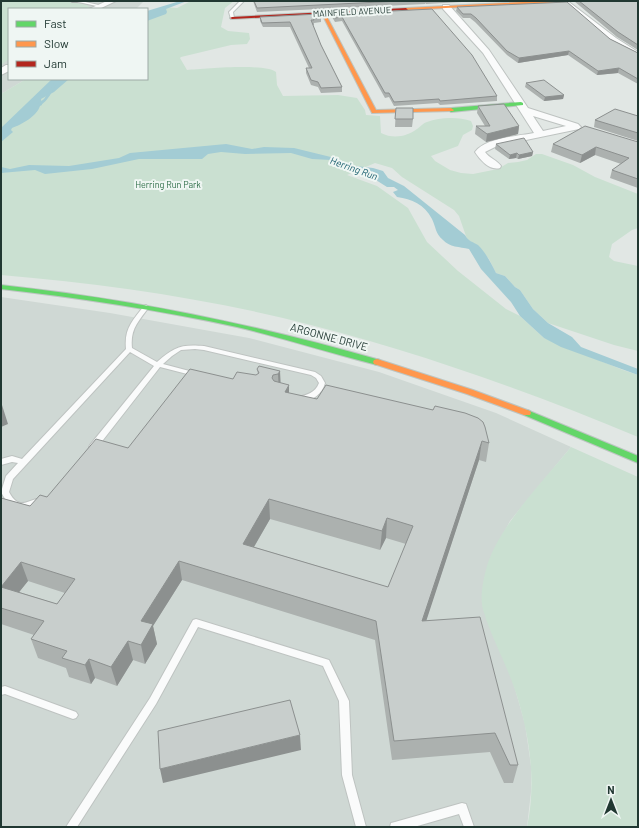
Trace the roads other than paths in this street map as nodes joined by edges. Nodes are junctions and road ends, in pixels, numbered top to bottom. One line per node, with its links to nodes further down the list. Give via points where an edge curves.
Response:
1 (76, 1): 5 (lane)
2 (113, 1): 5 (street)
3 (242, 1): 9 (lane, via 231,12)
4 (566, 1): 6 (street, MAINFIELD AVENUE); 10 (street, via 613,40)
5 (101, 6): 7 (street)
6 (446, 7): 8 (street, MAINFIELD AVENUE); 11 (street, via 486,52)
7 (96, 8)
8 (323, 13): 9 (street, MAINFIELD AVENUE); 11 (street, via 374,112)
9 (232, 18)
10 (638, 56)
11 (523, 107): 12 (street); 12 (street, via 580,128)
12 (540, 134): 13 (street, via 483,148 480,152 483,157)
13 (496, 166)
14 (1, 288): 15 (street, ARGONNE DRIVE, via 87,297)
15 (146, 307): 16 (lane, via 130,330); 21 (street, ARGONNE DRIVE, via 282,336 388,366 501,404)
16 (129, 349): 17 (lane); 23 (lane)
17 (158, 365): 18 (lane); 19 (lane, via 175,349 191,346 319,377 322,383 317,394); 20 (lane)
18 (202, 376)
19 (292, 399)
20 (90, 450)
21 (638, 460)
22 (1, 462): 23 (lane, via 12,459)
23 (23, 462): 24 (lane, via 9,478 5,492 9,500 17,506 28,506)
24 (46, 498)
25 (1, 691): 26 (lane, via 5,690)
26 (73, 715)
27 (71, 827): 28 (lane, via 153,701 196,623 326,663 344,701 347,775)
28 (361, 827)
29 (395, 827): 30 (lane, via 462,808)
30 (469, 827)

